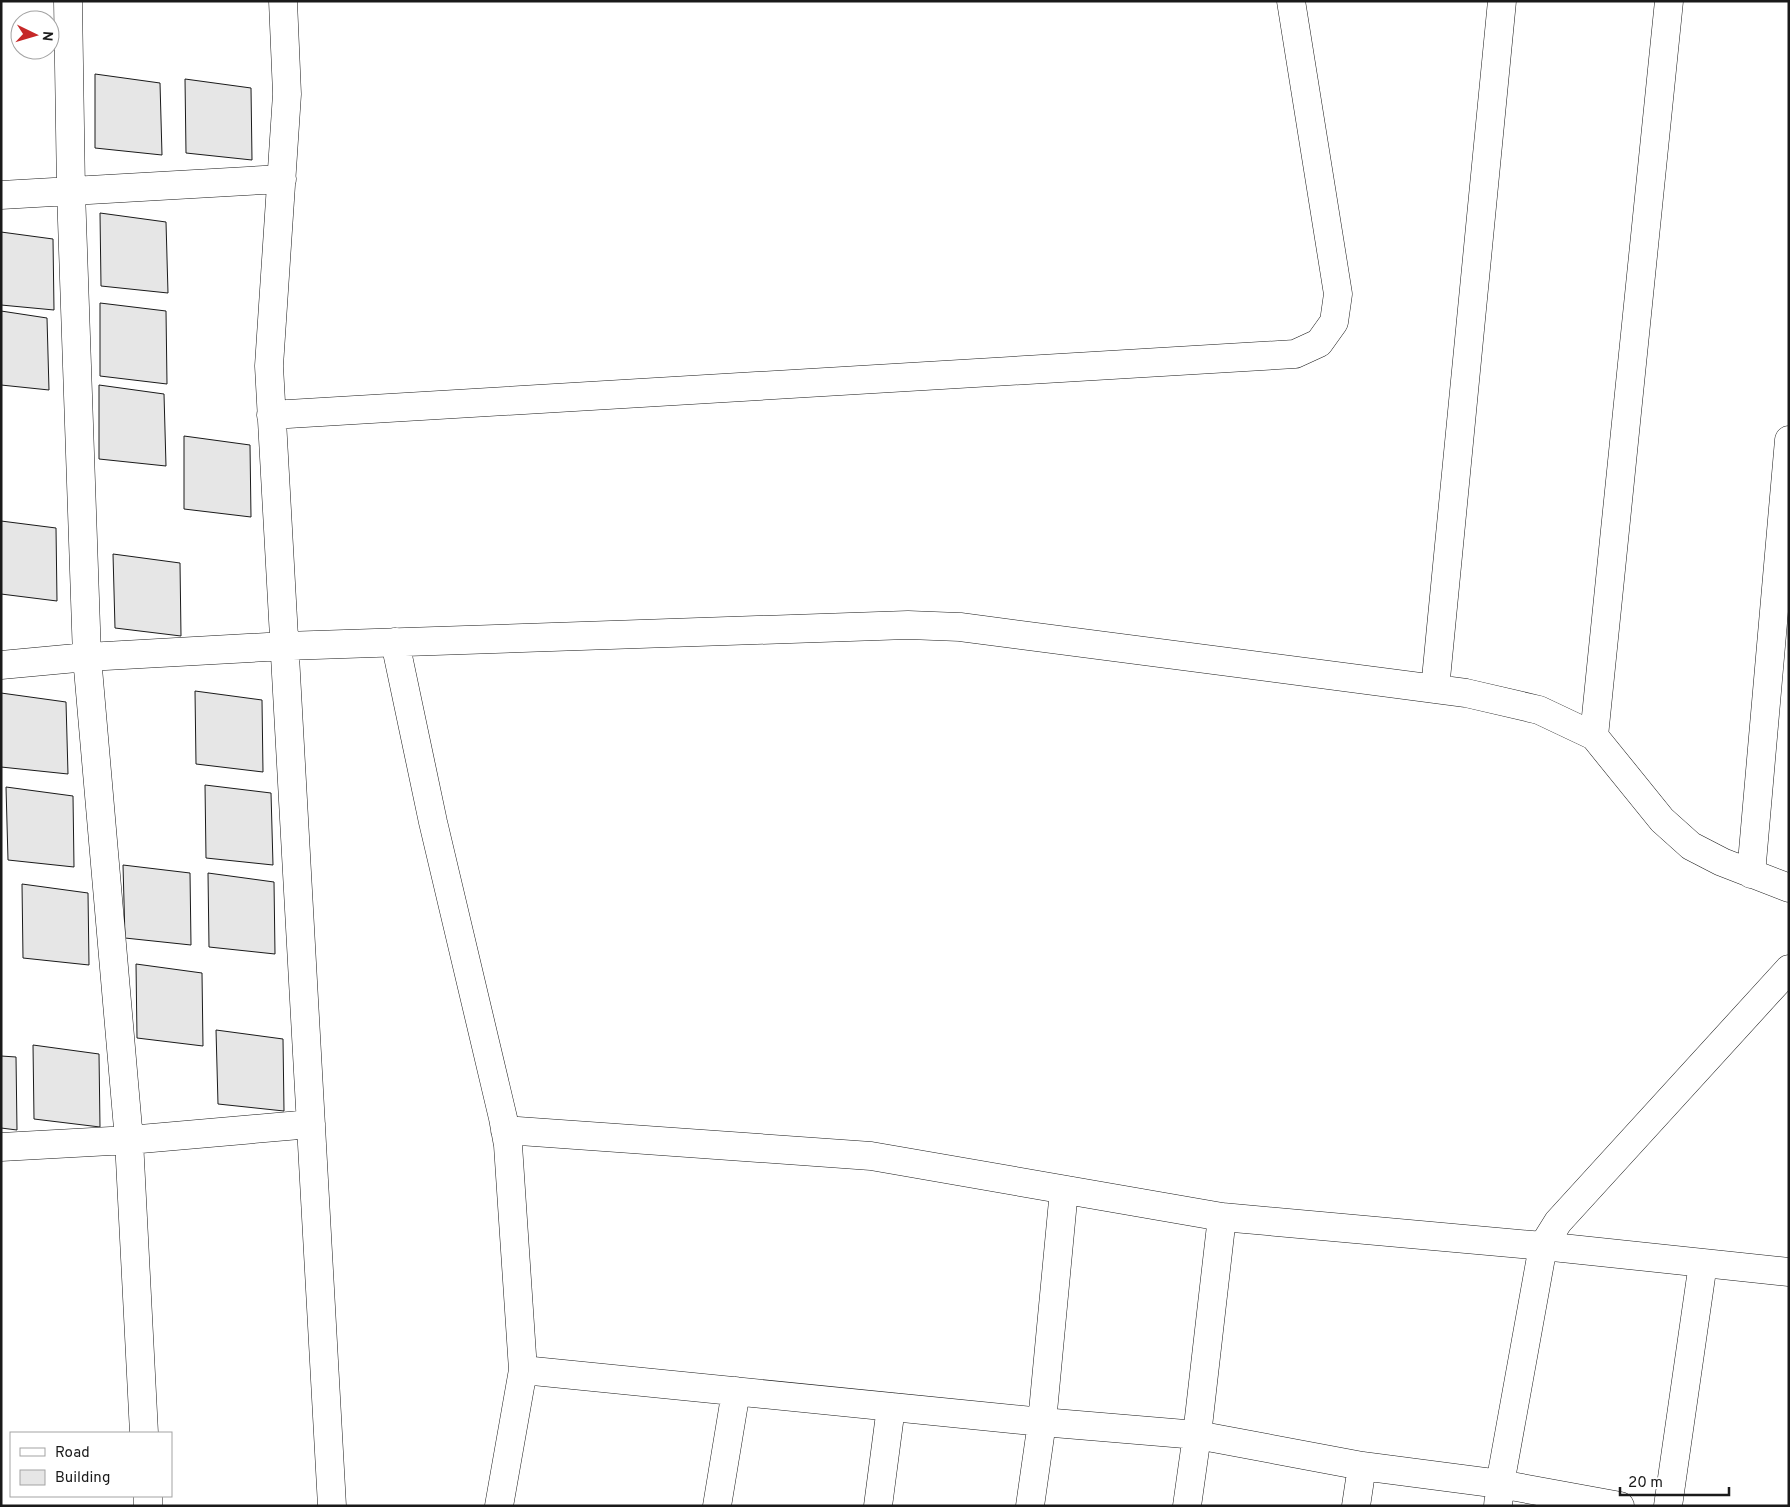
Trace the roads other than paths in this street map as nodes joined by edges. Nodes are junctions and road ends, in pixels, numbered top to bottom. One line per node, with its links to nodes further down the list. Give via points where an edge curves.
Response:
1 (68, 1): 7 (street)
2 (283, 1): 6 (street, via 287,94)
3 (1291, 1): 9 (street, via 1338,294 1334,322 1318,343 1295,354)
4 (1502, 1): 15 (street)
5 (1669, 1): 16 (street)
6 (282, 179): 7 (street); 9 (street, via 269,366)
7 (71, 191): 8 (street); 13 (street)
8 (1, 196)
9 (271, 415): 12 (street)
10 (1789, 440): 17 (street)
11 (395, 642): 12 (street); 15 (street, via 908,624 960,627); 21 (street, via 433,822)
12 (285, 646): 13 (street); 20 (street)
13 (87, 657): 14 (street); 22 (street)
14 (1, 665)
15 (1435, 689): 16 (street, via 1539,710)
16 (1594, 736): 17 (street, via 1662,820 1691,846)
17 (1751, 874): 18 (street)
18 (1789, 888)
19 (1789, 969): 26 (street, via 1558,1222)
20 (311, 1124): 22 (street); 37 (street)
21 (505, 1130): 24 (street, via 871,1156); 29 (street)
22 (129, 1140): 23 (street); 33 (street)
23 (1, 1147)
24 (1064, 1190): 25 (street); 32 (street)
25 (1222, 1217): 26 (street); 34 (street)
26 (1543, 1246): 27 (street); 36 (street)
27 (1703, 1263): 28 (street); 45 (street)
28 (1789, 1272)
29 (524, 1370): 30 (street); 38 (street)
30 (736, 1391): 31 (street); 39 (street)
31 (891, 1407): 32 (street); 40 (street)
32 (1042, 1422): 34 (street); 41 (street)
33 (144, 1432)
34 (1197, 1436): 35 (street); 42 (street)
35 (1362, 1466): 36 (street); 43 (street)
36 (1499, 1495): 44 (street)
37 (332, 1506)
38 (499, 1506)
39 (717, 1506)
40 (878, 1506)
41 (1030, 1506)
42 (1187, 1506)
43 (1356, 1506)
44 (1620, 1506)
45 (1668, 1506)

